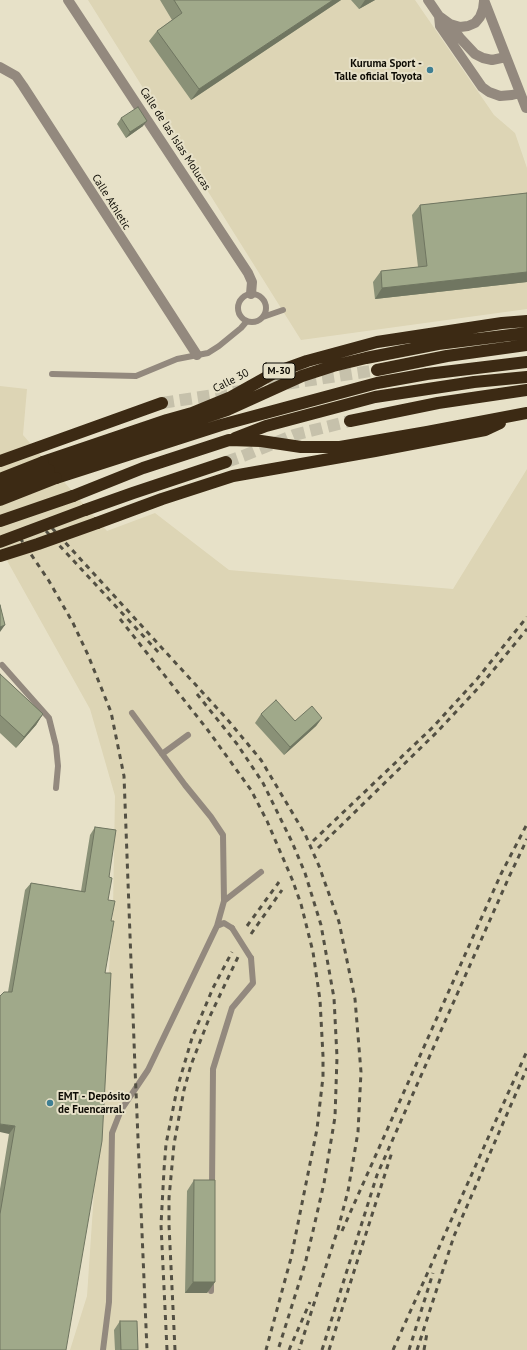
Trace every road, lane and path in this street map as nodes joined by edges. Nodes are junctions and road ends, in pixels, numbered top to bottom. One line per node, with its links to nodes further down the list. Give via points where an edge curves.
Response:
1 (68, 0): 10 (street, Calle de las Islas Molucas, via 248,273 253,286)
2 (428, 0): 4 (street)
3 (484, 1): 5 (street, via 480,17 475,23 460,27); 6 (street)
4 (439, 16): 5 (street); 8 (street, via 440,26 482,87 500,96)
5 (450, 24): 6 (street, via 474,54 492,60)
6 (506, 57): 8 (street)
7 (0, 67): 17 (street, Calle Athletic, via 16,76 23,86)
8 (520, 93): 9 (street)
9 (526, 110)
10 (251, 294): 12 (lane, via 260,296 266,304); 13 (lane, via 242,298 238,306 240,316)
11 (283, 310): 12 (lane)
12 (263, 317): 13 (lane, via 256,322)
13 (248, 321): 17 (lane, via 219,346 208,353)
14 (527, 321): 29 (highway, Calle 30 / M-30, via 377,342 307,361 274,373 231,397 167,420)
15 (527, 333): 29 (highway, via 438,344 333,366 302,376 227,410)
16 (527, 345): 19 (highway, via 447,356)
17 (197, 355): 20 (lane, via 177,359 136,376)
18 (527, 362): 29 (highway, via 377,383)
19 (377, 370)
20 (52, 374)
21 (527, 377): 26 (highway, via 375,397 266,426)
22 (527, 390): 25 (highway, via 438,403)
23 (162, 403): 27 (highway)
24 (524, 413): 26 (highway, via 340,447 300,447 261,441); 35 (highway, bridge, via 485,430 233,476)
25 (350, 421)
26 (229, 440): 33 (highway, bridge, via 143,468)
27 (0, 460)
28 (226, 462): 34 (highway, bridge, via 133,492)
29 (49, 470): 30 (highway, Calle 30 / M-30, bridge); 31 (highway, bridge); 32 (highway, bridge)
30 (0, 479)
31 (0, 489)
32 (0, 500)
33 (0, 521)
34 (0, 542)
35 (0, 556)
36 (2, 664): 40 (lane, via 49,718 58,766)
37 (132, 713): 39 (lane)
38 (188, 735): 39 (lane)
39 (162, 754): 42 (lane, via 223,835)
40 (56, 788)
41 (261, 872): 42 (lane)
42 (224, 901): 43 (lane)
43 (217, 926): 44 (lane, bridge, via 224,923 232,928 251,958 253,983 232,1008 213,1069); 47 (lane, via 148,1070 121,1110 112,1133 109,1302)
44 (212, 1196)
45 (211, 1275): 46 (lane)
46 (211, 1291)
47 (103, 1350)

